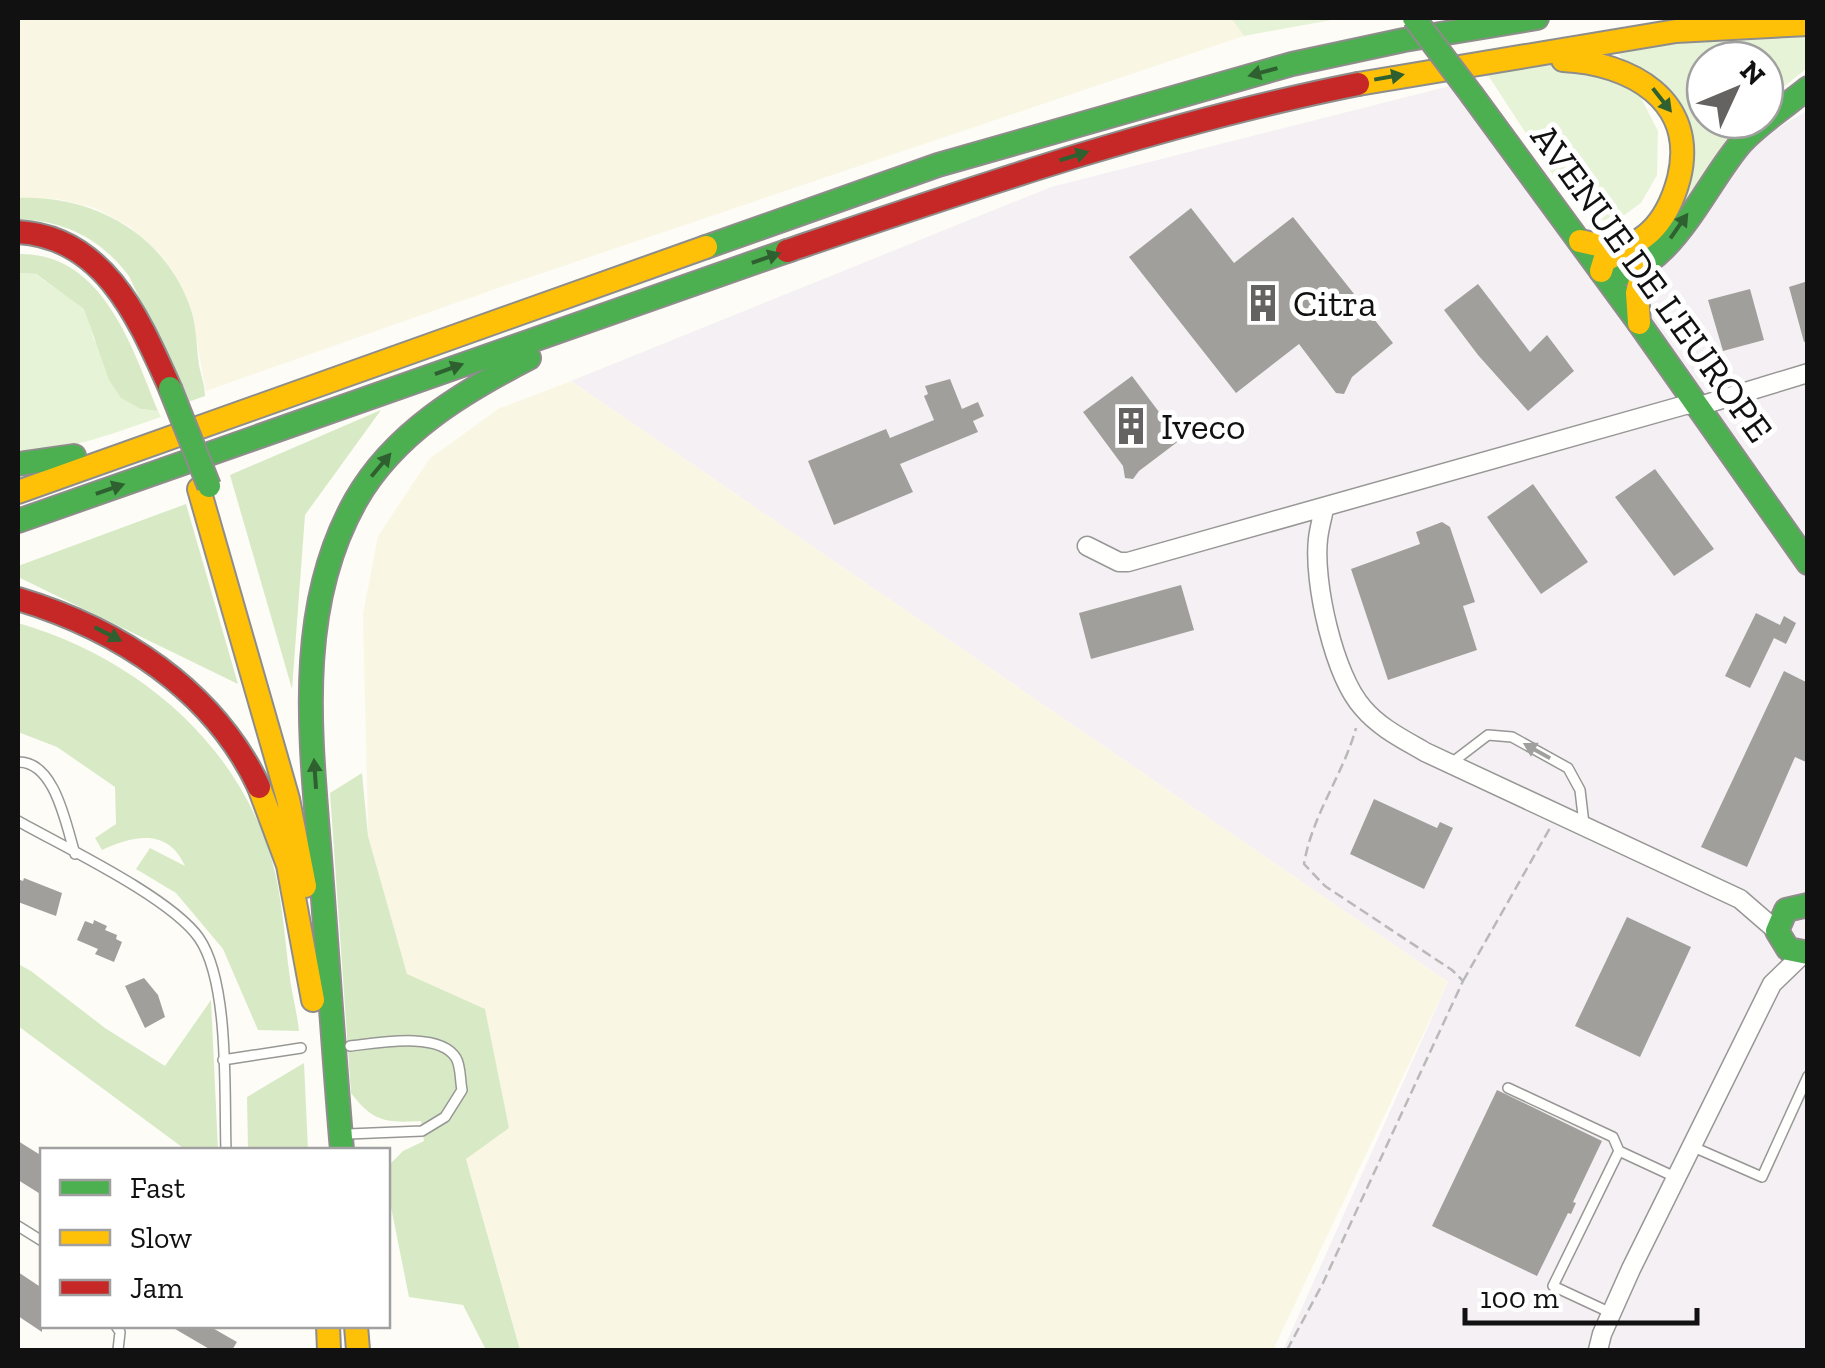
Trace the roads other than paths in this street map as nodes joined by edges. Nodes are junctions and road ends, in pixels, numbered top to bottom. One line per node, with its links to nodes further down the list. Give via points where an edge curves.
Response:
1 (1414, 18): 10 (main road, AVENUE DE L'EUROPE, bridge)
2 (1486, 18): 5 (main road)
3 (1537, 18): 5 (main road)
4 (1808, 24): 6 (main road, via 1676,31)
5 (1461, 30): 8 (main road, one-way to 8, via 1292,64)
6 (1433, 70): 12 (main road, one-way to 12, via 1577,60 1644,80 1670,108 1683,155 1667,210); 15 (main road, one-way to 6, via 1167,128)
7 (1808, 88): 13 (main road, one-way to 7, via 1743,140)
8 (914, 174): 20 (main road, via 821,194 121,442); 22 (main road)
9 (18, 232): 18 (main road, via 69,246 113,279 131,302)
10 (1580, 242): 12 (main road); 14 (main road, AVENUE DE L'EUROPE)
11 (18, 244): 18 (main road, via 66,257 101,282)
12 (1630, 244): 14 (main road, via 1604,261)
13 (1644, 270): 14 (main road, via 1622,278); 16 (main road, via 1636,293)
14 (1603, 273): 16 (main road, AVENUE DE L'EUROPE)
15 (674, 290): 24 (main road, one-way to 15); 38 (main road, one-way to 15, via 312,686 316,620 342,526 372,475 441,408 529,358 611,330)
16 (1639, 322): 19 (main road, AVENUE DE L'EUROPE)
17 (1808, 374): 19 (street)
18 (166, 390): 21 (main road)
19 (1696, 404): 23 (street); 26 (main road, AVENUE DE L'EUROPE)
20 (18, 464)
21 (204, 487): 38 (main road, via 265,656 298,795); 39 (main road, via 302,864 313,942)
22 (18, 492)
23 (1324, 509): 25 (street, via 1128,562); 29 (street, via 1319,577 1347,684 1381,727)
24 (18, 522)
25 (1087, 546)
26 (1808, 563)
27 (18, 600): 39 (main road, one-way to 39, via 84,622 148,657 194,696 232,742 266,801 285,855)
28 (18, 762): 32 (lane, via 45,774)
29 (1450, 764): 31 (street); 31 (lane, one-way to 29, via 1580,790 1568,768 1512,737 1488,735)
30 (18, 821): 32 (lane)
31 (1584, 826): 34 (street)
32 (75, 854): 41 (lane, via 158,900 198,937 217,977)
33 (1801, 904): 34 (street); 35 (main road, via 1782,914)
34 (1749, 905): 35 (street)
35 (1778, 936): 36 (main road, via 1790,950); 37 (street)
36 (1805, 953): 37 (street)
37 (1776, 978): 45 (street)
38 (330, 1000): 44 (main road)
39 (310, 1045): 41 (lane); 47 (main road)
40 (350, 1046): 44 (lane, via 441,1044 457,1059 462,1090 445,1117 422,1131)
41 (223, 1060): 46 (lane)
42 (1808, 1076): 45 (lane, via 1762,1177)
43 (1508, 1088): 48 (lane, via 1612,1137)
44 (341, 1142)
45 (1690, 1146): 49 (street)
46 (226, 1148)
47 (323, 1148)
48 (1619, 1152): 49 (lane); 52 (lane, via 1552,1286)
49 (1675, 1177): 52 (street)
50 (18, 1226): 51 (lane)
51 (40, 1240)
52 (1611, 1313): 53 (street)
53 (1598, 1350)

